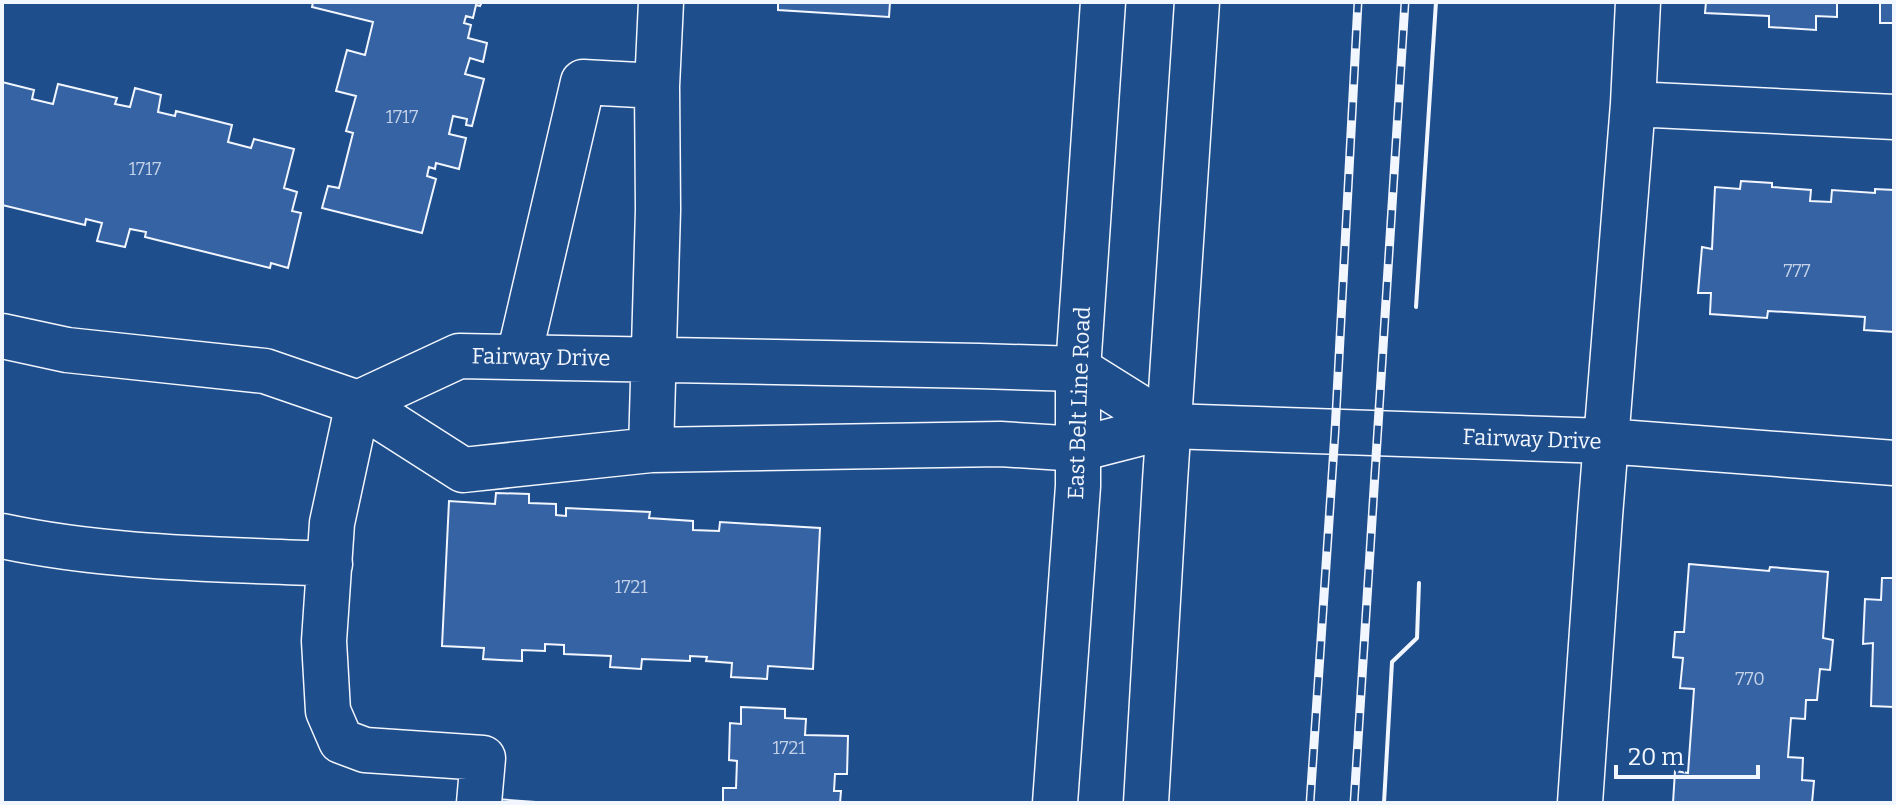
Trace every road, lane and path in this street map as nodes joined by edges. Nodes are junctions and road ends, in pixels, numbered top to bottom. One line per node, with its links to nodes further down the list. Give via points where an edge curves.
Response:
1 (661, 2): 5 (street)
2 (1103, 2): 11 (street, East Belt Line Road)
3 (1197, 2): 13 (street)
4 (1638, 2): 6 (street)
5 (657, 86): 9 (street, via 583,82); 10 (street)
6 (1633, 104): 7 (street); 14 (street)
7 (1894, 117)
8 (2, 336): 12 (street, via 67,350 265,371)
9 (519, 356): 10 (street, Fairway Drive); 12 (street, Fairway Drive, via 459,356)
10 (652, 359): 11 (street, Fairway Drive); 16 (street)
11 (1078, 369): 13 (street); 15 (street, East Belt Line Road)
12 (358, 403): 16 (street, Fairway Drive, via 463,470); 19 (street, via 332,523)
13 (1169, 426): 14 (street, Fairway Drive); 15 (street, Fairway Drive); 22 (street)
14 (1606, 441): 17 (street, Fairway Drive); 23 (street)
15 (1079, 449): 16 (street, Fairway Drive, via 1000,444); 21 (street, East Belt Line Road)
16 (651, 450)
17 (1894, 463)
18 (2, 536): 19 (street, via 165,557)
19 (330, 564): 20 (street, via 324,641 328,711 341,741 365,750 483,758)
20 (479, 803)
21 (1055, 803)
22 (1146, 803)
23 (1580, 803)

